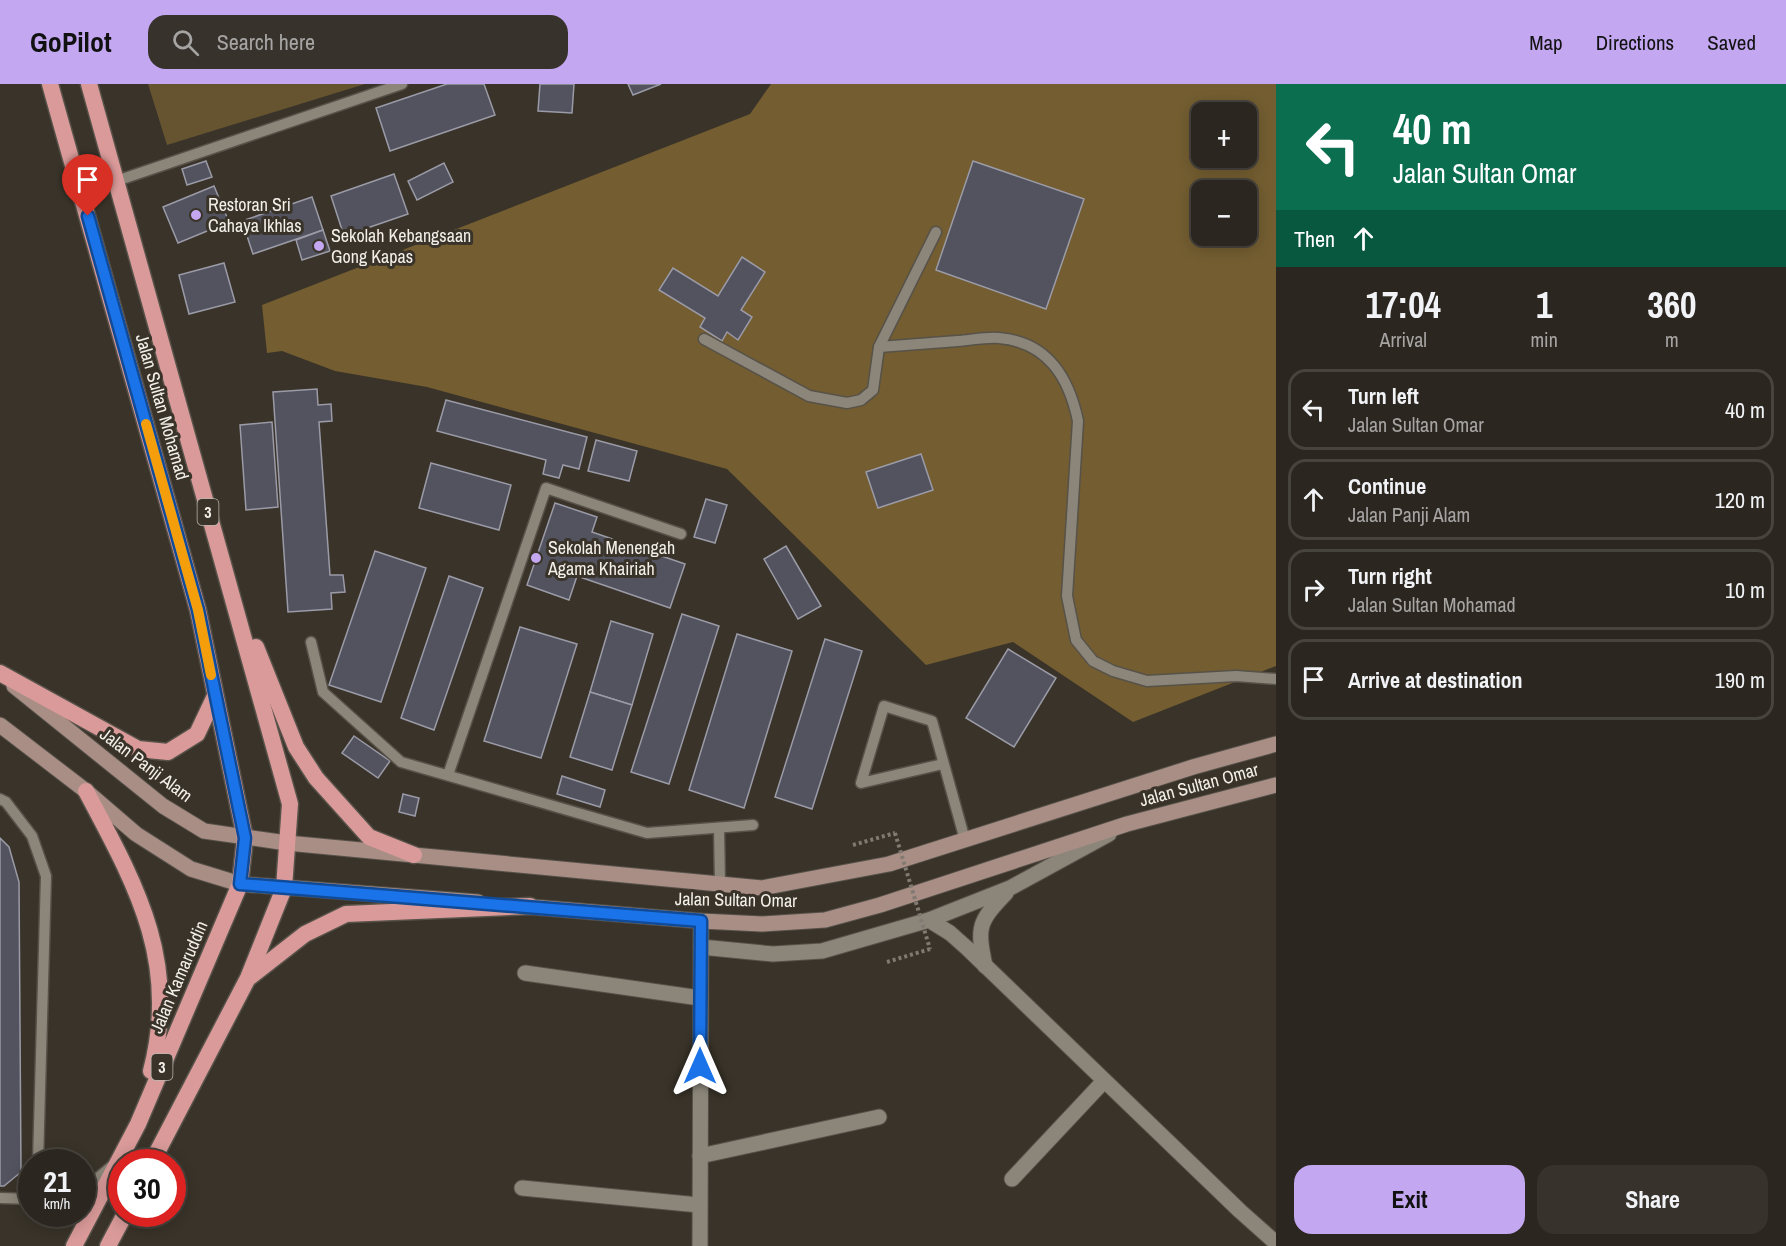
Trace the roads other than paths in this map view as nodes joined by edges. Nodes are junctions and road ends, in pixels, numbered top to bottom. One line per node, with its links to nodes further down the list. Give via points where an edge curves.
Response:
1 (50, 84): 5 (highway, Jalan Sultan Mohamad / 3)
2 (89, 84): 4 (highway, Jalan Sultan Mohamad / 3)
3 (402, 84): 4 (lane)
4 (117, 182): 5 (lane); 10 (highway, Jalan Sultan Mohamad / 3)
5 (81, 193): 14 (highway, Jalan Sultan Mohamad / 3, via 198,610)
6 (936, 232): 8 (lane)
7 (704, 339): 8 (lane, via 809,396 846,403 861,400 873,390)
8 (879, 347): 13 (lane, via 999,338 1023,343 1043,355 1062,374 1078,421 1067,596 1077,640 1093,661 1147,681 1236,676)
9 (681, 534): 18 (lane, via 546,488)
10 (224, 568): 27 (highway, Jalan Sultan Mohamad / 3, via 290,804); 28 (highway, via 296,747 315,778 369,837)
11 (311, 642): 18 (lane, via 323,692 401,762)
12 (0, 674): 14 (highway, via 138,749 168,752 196,734); 25 (main road, Jalan Panji Alam, via 163,806 204,831)
13 (1276, 679)
14 (215, 696): 25 (highway, Jalan Sultan Mohamad / 3)
15 (0, 725): 20 (main road)
16 (1276, 744): 26 (main road, Jalan Sultan Omar)
17 (943, 764): 17 (lane, via 892,776 861,783 884,706 932,721); 26 (lane)
18 (448, 776): 24 (lane, via 647,833)
19 (1276, 785): 22 (main road, Jalan Sultan Omar)
20 (86, 791): 29 (main road, via 136,834 191,869); 43 (highway, via 117,848 150,924 162,996 158,1044)
21 (0, 800): 44 (lane, via 6,802 32,836 46,876)
22 (1127, 824): 32 (street); 35 (main road, Jalan Sultan Omar, via 825,920 762,924)
23 (753, 825): 24 (lane)
24 (719, 828): 30 (lane)
25 (245, 838): 27 (main road, Jalan Panji Alam); 29 (highway, Jalan Sultan Mohamad / 3)
26 (965, 840): 30 (main road, Jalan Sultan Omar, via 890,864 814,880 762,888)
27 (288, 843): 28 (main road, Jalan Sultan Omar); 31 (highway, 3)
28 (414, 855): 30 (main road, Jalan Sultan Omar)
29 (240, 884): 31 (main road); 43 (highway, Jalan Kamaruddin / 3)
30 (720, 885)
31 (284, 888): 33 (main road, Jalan Sultan Omar); 39 (highway, 3)
32 (1010, 888): 34 (street); 37 (street, via 979,926)
33 (530, 906): 35 (main road, Jalan Sultan Omar); 39 (highway, via 346,914 305,934)
34 (928, 920): 36 (street, via 822,951 773,954); 37 (street, via 950,933)
35 (701, 921): 36 (street)
36 (701, 947): 40 (street)
37 (985, 966): 41 (street)
38 (525, 973): 40 (street)
39 (248, 978): 46 (highway, 3)
40 (700, 998): 47 (street)
41 (1104, 1081): 50 (street); 57 (street)
42 (879, 1117): 47 (street)
43 (138, 1124): 45 (highway, Jalan Kamaruddin / 3)
44 (38, 1149)
45 (124, 1149)
46 (159, 1149)
47 (700, 1156): 55 (street)
48 (108, 1169): 49 (lane)
49 (96, 1179)
50 (1012, 1179)
51 (108, 1180): 58 (highway, Jalan Kamaruddin / 3)
52 (522, 1188): 55 (street)
53 (0, 1198): 54 (lane)
54 (18, 1199)
55 (699, 1205): 60 (street)
56 (118, 1227): 59 (highway)
57 (1276, 1243)
58 (74, 1246)
59 (108, 1246)
60 (700, 1246)

